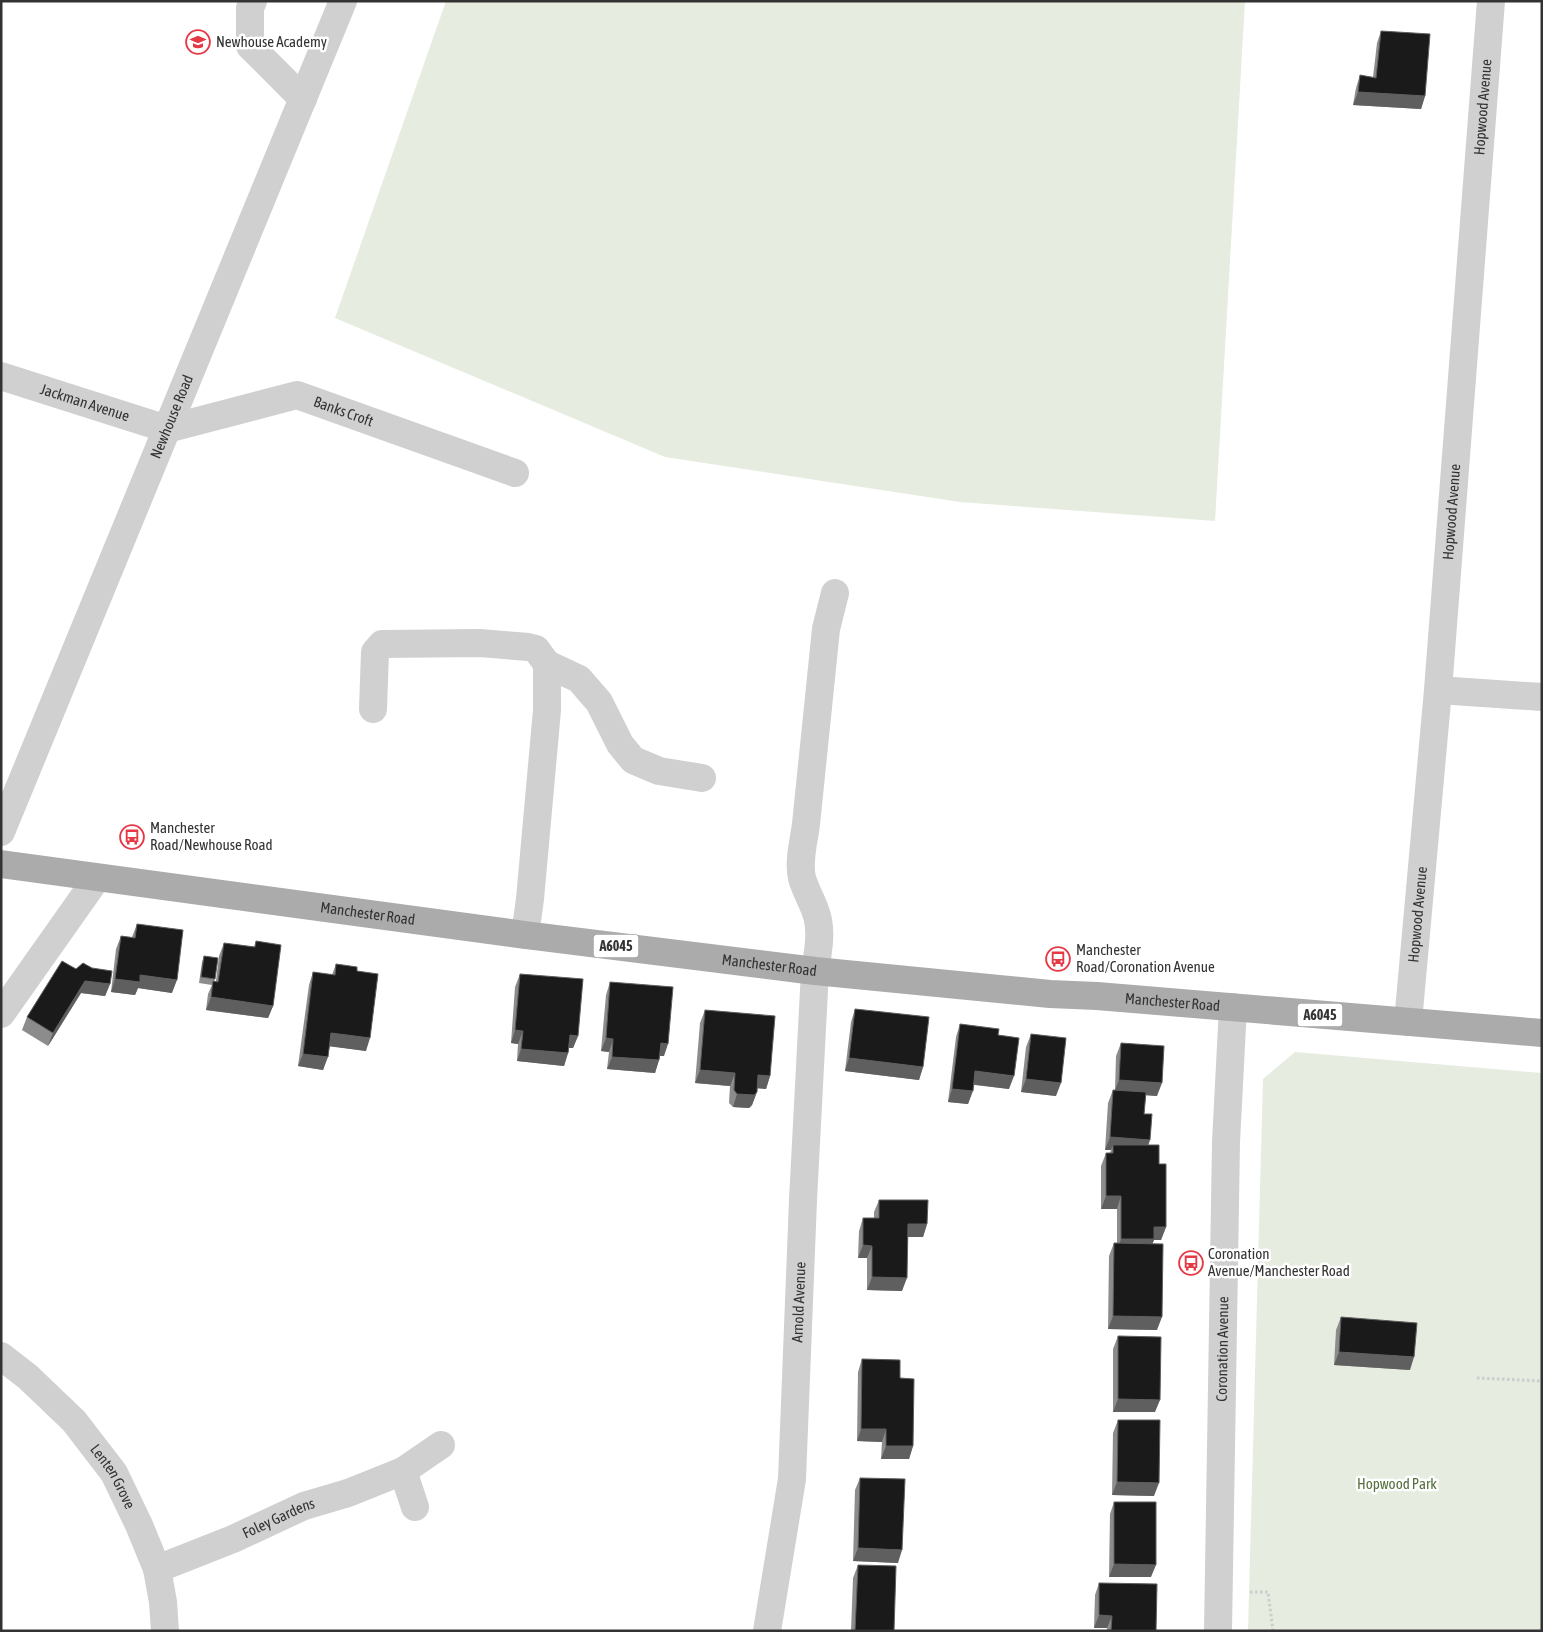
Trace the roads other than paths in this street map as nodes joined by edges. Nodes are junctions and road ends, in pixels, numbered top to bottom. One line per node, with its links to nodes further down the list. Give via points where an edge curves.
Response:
1 (253, 1): 4 (street, via 250,8 250,46)
2 (343, 1): 4 (street, Newhouse Road)
3 (1491, 1): 10 (street, Hopwood Avenue)
4 (303, 99): 6 (street, Newhouse Road)
5 (1, 376): 6 (street, Jackman Avenue)
6 (167, 429): 7 (street, Banks Croft, via 297,396); 14 (street, Newhouse Road)
7 (515, 472)
8 (835, 593): 18 (street, Arnold Avenue, via 826,629 802,854 802,876 820,927)
9 (547, 664): 12 (street, via 536,649 528,647 480,643 382,644 375,652); 13 (street, via 579,679 599,702 620,744 633,760 659,771); 17 (street, via 547,710)
10 (1438, 690): 11 (street); 21 (street, Hopwood Avenue)
11 (1542, 697)
12 (373, 709)
13 (702, 778)
14 (1, 832)
15 (1, 864): 16 (main road, Manchester Road / A6045)
16 (97, 878): 17 (main road, Manchester Road / A6045); 20 (street)
17 (525, 935): 18 (main road, Manchester Road / A6045)
18 (815, 971): 19 (main road, Manchester Road / A6045, via 1050,994); 29 (street, Arnold Avenue, via 792,1479)
19 (1232, 1007): 21 (main road, Manchester Road / A6045); 30 (street, Coronation Avenue, via 1226,1142)
20 (1, 1014)
21 (1408, 1022): 22 (main road, Manchester Road / A6045)
22 (1542, 1033)
23 (1, 1356): 27 (street, Lenten Grove, via 74,1421 114,1474)
24 (441, 1445): 25 (street, Foley Gardens)
25 (403, 1472): 26 (street); 27 (street, Foley Gardens, via 304,1506)
26 (415, 1507)
27 (157, 1569): 28 (street, Lenten Grove)
28 (165, 1631)
29 (767, 1631)
30 (1218, 1631)

